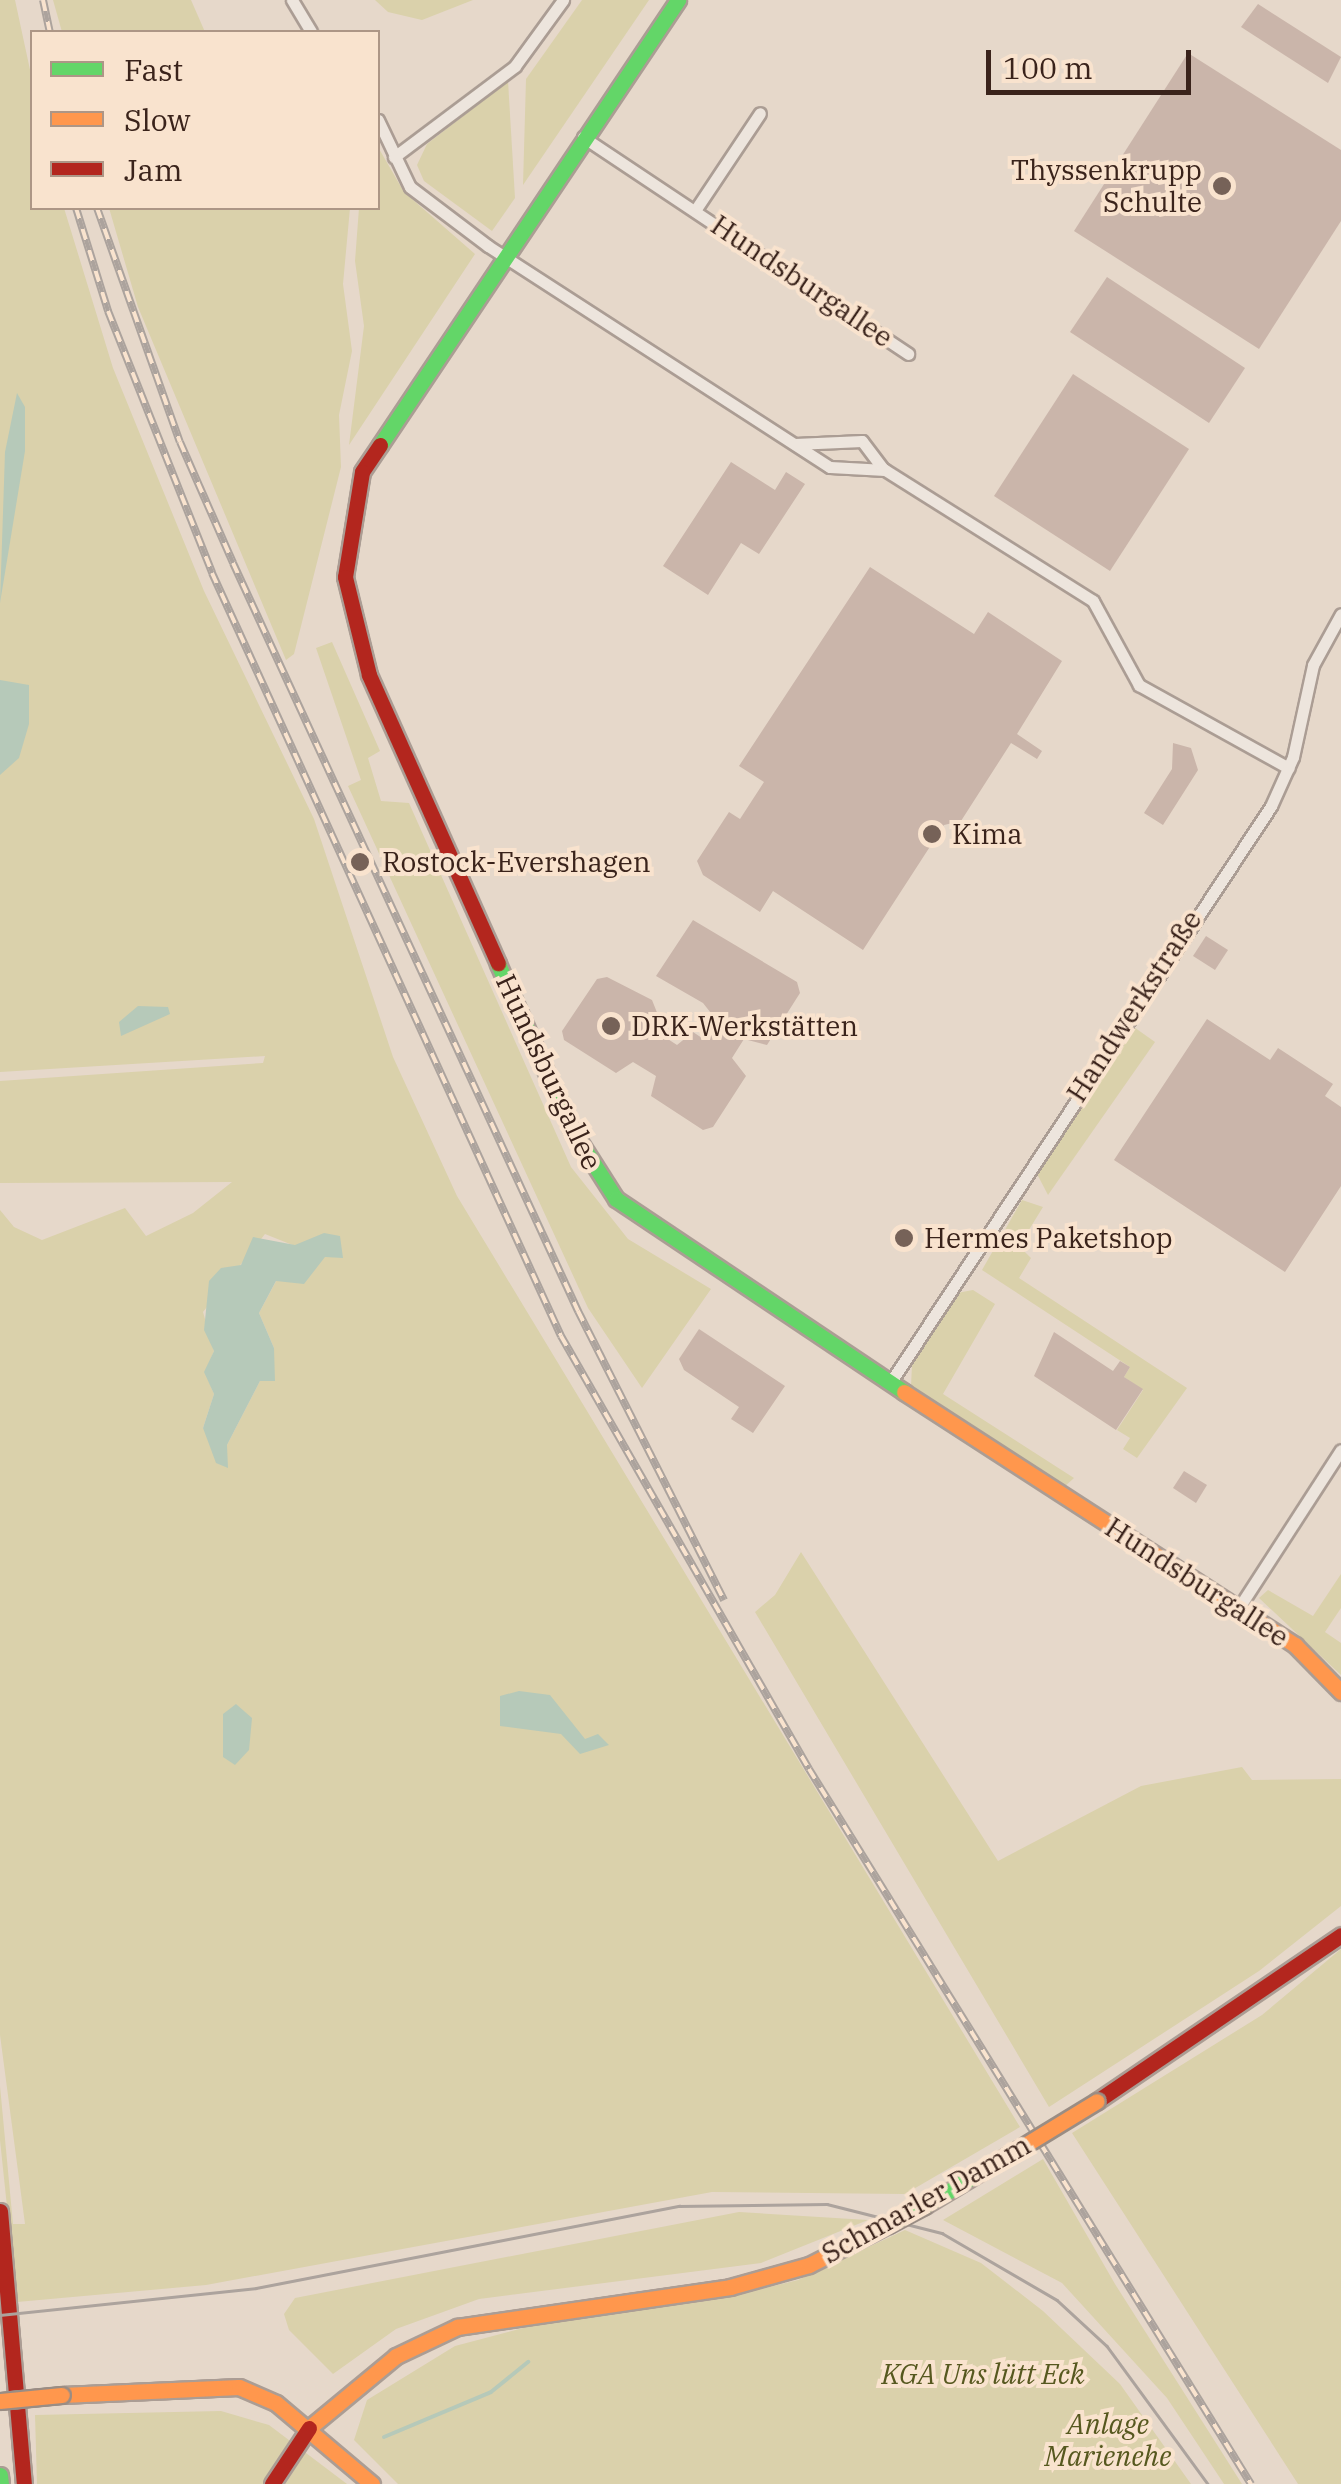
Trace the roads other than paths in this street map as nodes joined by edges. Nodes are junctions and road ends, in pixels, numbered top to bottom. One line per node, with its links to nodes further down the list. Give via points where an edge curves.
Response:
1 (292, 0): 4 (street)
2 (563, 0): 8 (street, via 515,66)
3 (678, 0): 7 (main road, Hundsburgallee)
4 (310, 30)
5 (760, 114): 9 (street, Hundsburgallee)
6 (380, 124): 8 (street)
7 (583, 137): 9 (street, Hundsburgallee); 10 (main road, Hundsburgallee)
8 (394, 156): 10 (street, via 410,187)
9 (696, 209): 11 (street, Hundsburgallee)
10 (504, 256): 12 (street); 16 (main road, Hundsburgallee, via 362,472 346,551 359,648 599,1179 656,1232)
11 (908, 354)
12 (790, 444): 13 (street, via 836,469); 13 (street, via 856,439)
13 (885, 470): 15 (street, via 1093,600 1139,685)
14 (1341, 614): 15 (street, Handwerkstraße, via 1313,665)
15 (1289, 768): 16 (street, Handwerkstraße)
16 (890, 1384): 18 (main road, Hundsburgallee)
17 (1341, 1450): 18 (street)
18 (1238, 1609): 19 (main road, Hundsburgallee, via 1295,1645)
19 (1341, 1692)
20 (1341, 1935): 23 (main road, Schmarler Damm, bridge, via 1007,2156 809,2265 730,2287 457,2327 396,2356)
21 (0, 2211): 27 (main road)
22 (0, 2401): 23 (main road, bridge, via 239,2387)
23 (309, 2428): 25 (main road, Schmarler Damm); 28 (main road)
24 (0, 2475): 26 (main road)
25 (275, 2478)
26 (1, 2484)
27 (24, 2484)
28 (372, 2484)

